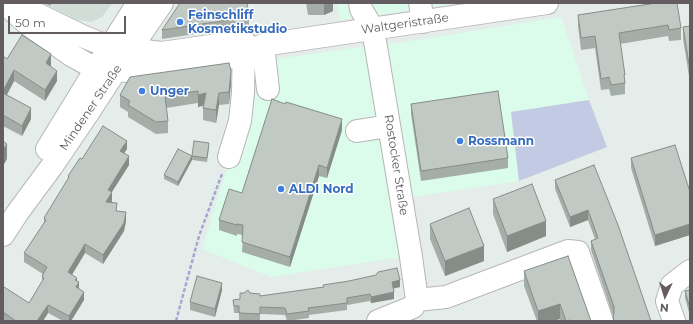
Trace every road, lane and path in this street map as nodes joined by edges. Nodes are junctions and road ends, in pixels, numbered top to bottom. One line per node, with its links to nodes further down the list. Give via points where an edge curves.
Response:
1 (4, 3): 11 (street, via 29,25 71,55)
2 (11, 3): 10 (street, Waltgeristraße, via 82,36)
3 (138, 3): 10 (street, Mindener Straße)
4 (162, 3): 10 (street, Mindener Straße)
5 (360, 3): 8 (street)
6 (547, 3): 7 (street, Waltgeristraße)
7 (422, 12): 8 (street, Waltgeristraße)
8 (373, 29): 9 (street, Waltgeristraße); 13 (street, Rostocker Straße)
9 (250, 47): 10 (street, Waltgeristraße, via 162,53); 11 (street, Waltgeristraße, via 188,68 144,72); 12 (street); 15 (street, via 240,120)
10 (120, 49): 11 (street, Mindener Straße)
11 (106, 69): 16 (street, Mindener Straße, via 61,152)
12 (268, 89)
13 (389, 126): 14 (street); 18 (street, Rostocker Straße)
14 (356, 131)
15 (229, 157): 19 (path, via 199,236)
16 (3, 235)
17 (690, 271): 22 (street, via 672,285 667,300)
18 (416, 300): 20 (street, via 413,307); 21 (street, via 446,297 568,251 578,252)
19 (176, 321)
20 (378, 321)
21 (602, 321)
22 (674, 321)

